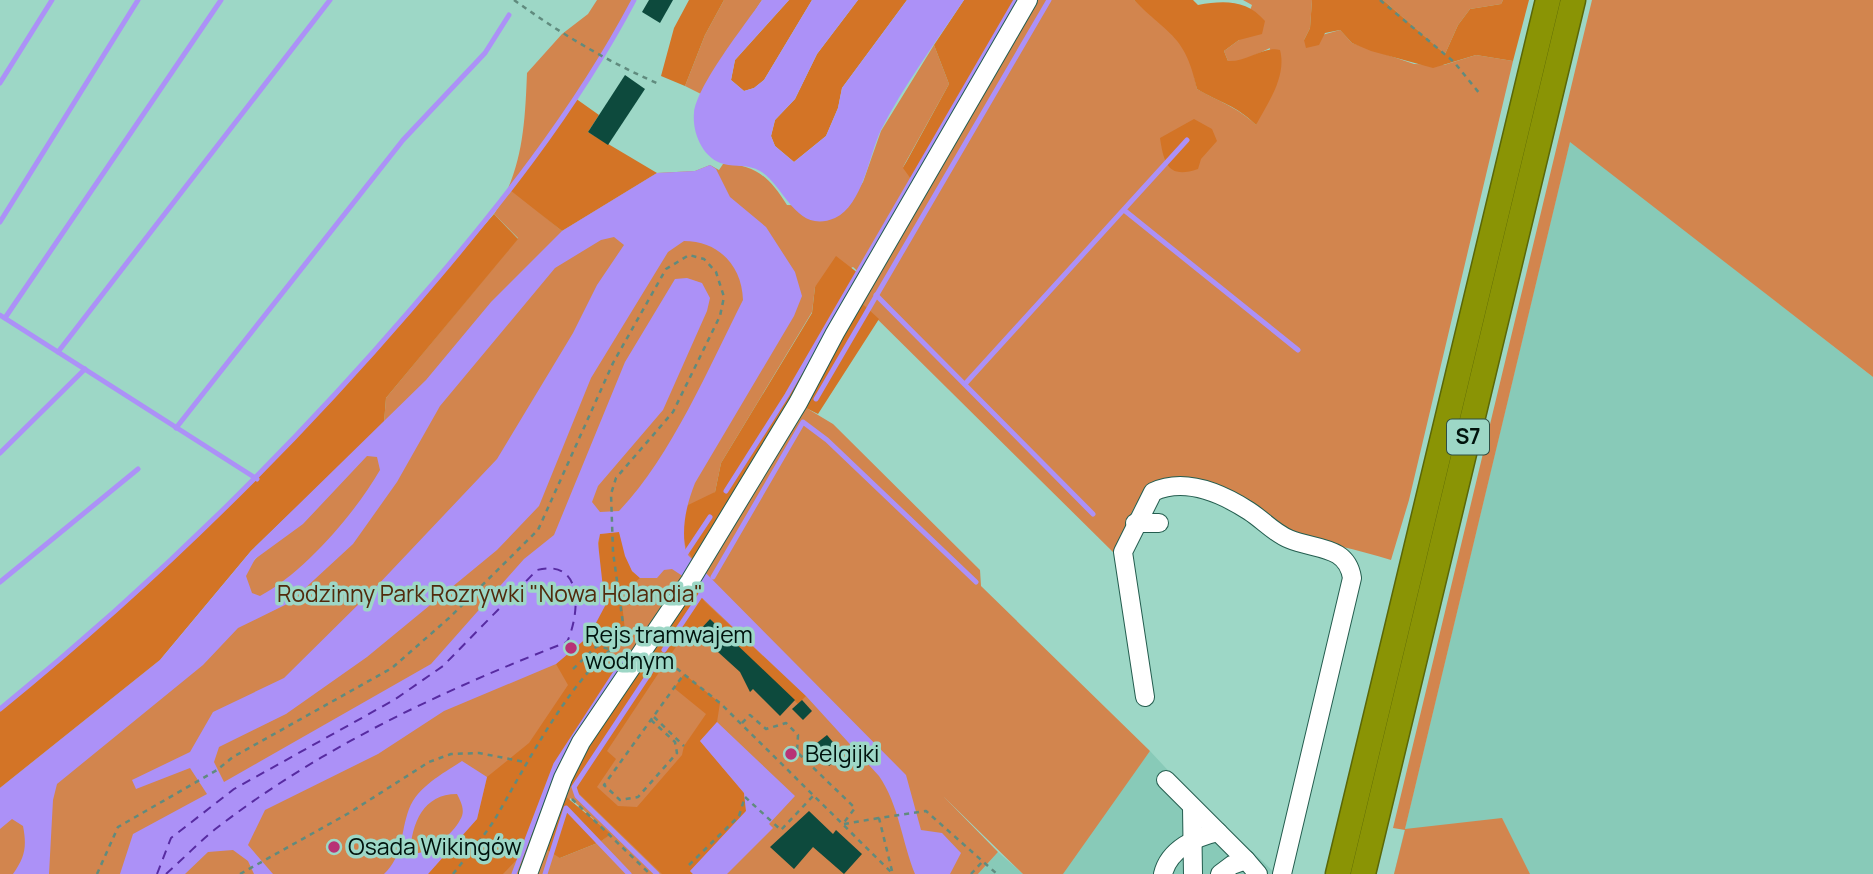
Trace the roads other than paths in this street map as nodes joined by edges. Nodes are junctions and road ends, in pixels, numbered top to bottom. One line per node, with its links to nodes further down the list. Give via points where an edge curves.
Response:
1 (1028, 0): 12 (street, via 798,403 694,573 581,742)
2 (1548, 0): 17 (highway, S7)
3 (1573, 0): 18 (highway, S7)
4 (1135, 523): 5 (street); 6 (street, via 1123,552 1123,569); 16 (street, via 1153,492 1180,484 1226,499 1288,539 1339,554 1349,565 1349,592)
5 (1158, 523)
6 (1145, 697)
7 (1166, 780): 8 (street)
8 (1192, 807): 9 (street); 10 (street)
9 (1219, 832): 10 (street); 11 (street)
10 (1192, 841): 13 (street, via 1178,850); 14 (street)
11 (1252, 867): 15 (street)
12 (528, 874)
13 (1163, 874)
14 (1193, 874)
15 (1219, 874)
16 (1282, 874)
17 (1338, 874)
18 (1363, 874)

